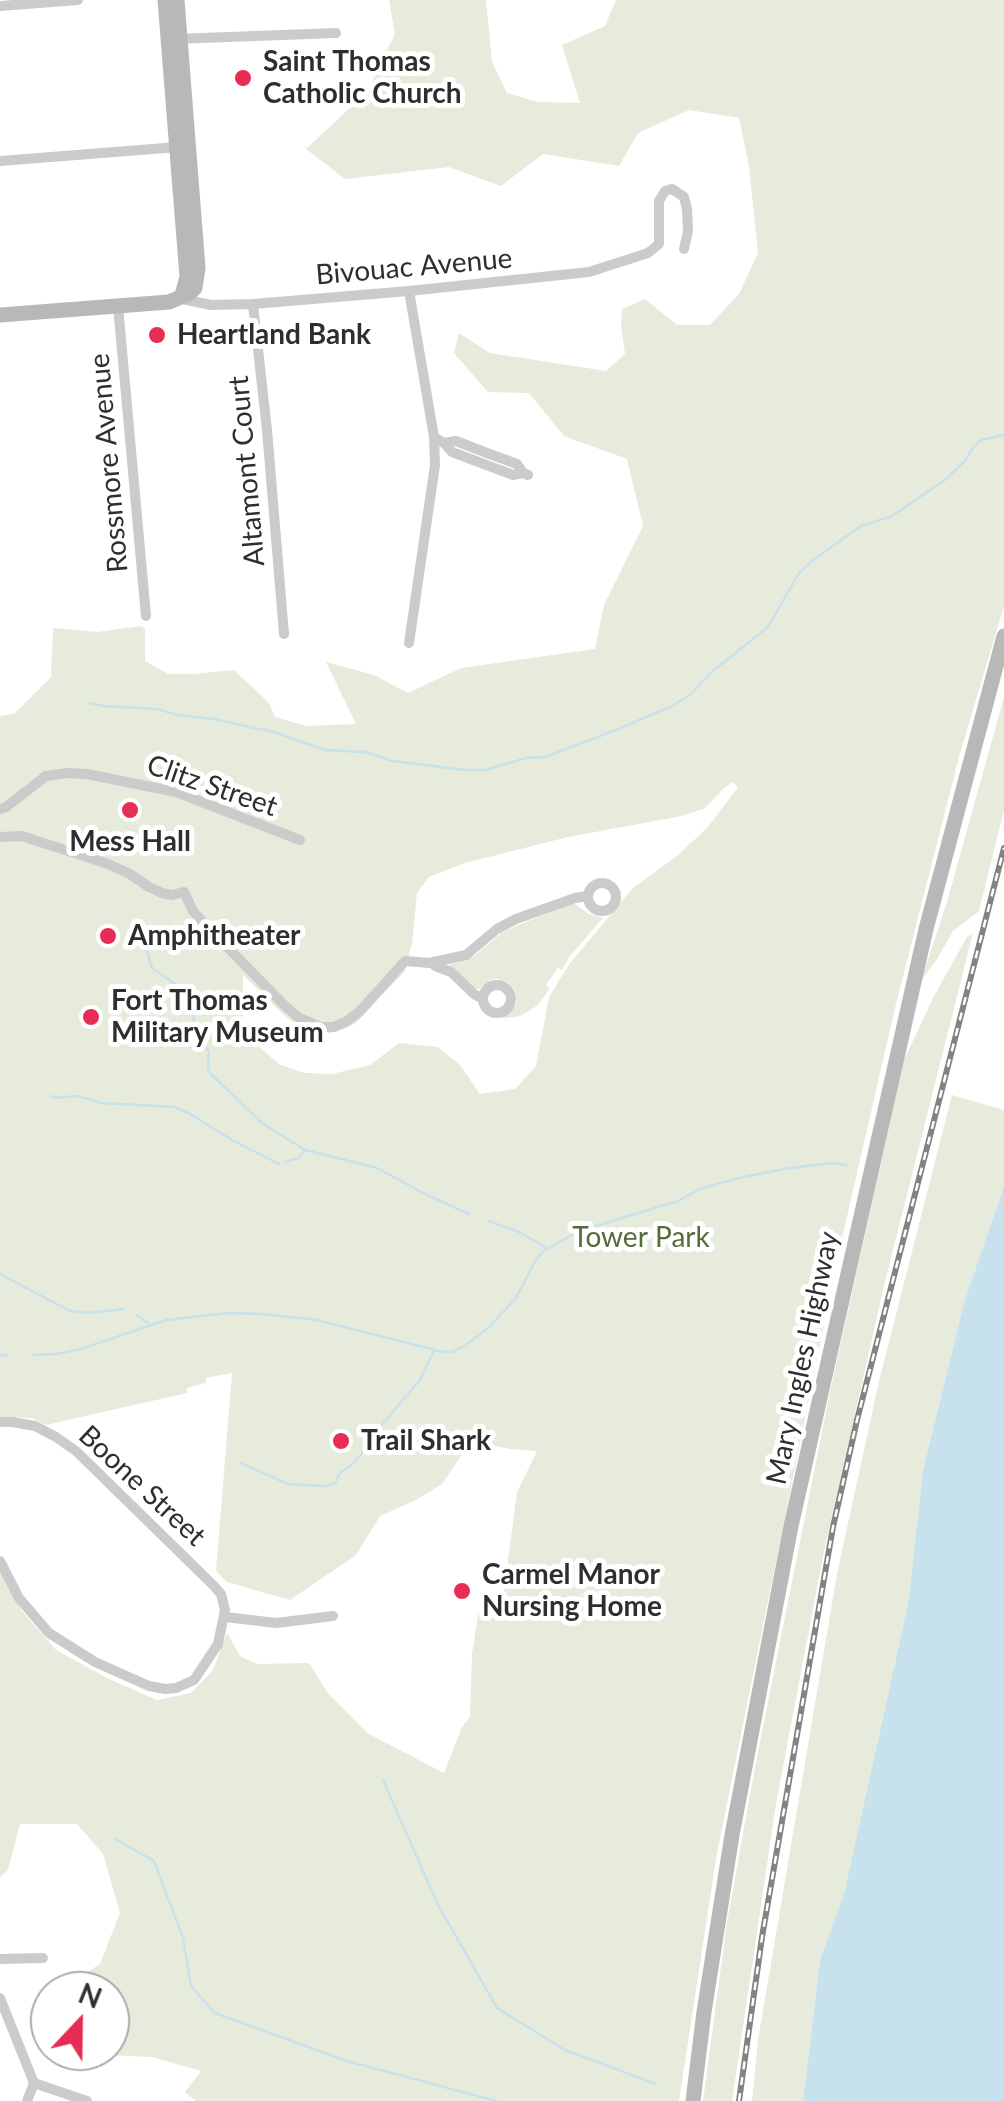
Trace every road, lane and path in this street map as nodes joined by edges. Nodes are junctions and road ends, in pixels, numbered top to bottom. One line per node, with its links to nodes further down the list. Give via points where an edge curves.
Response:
1 (78, 0): 4 (street)
2 (165, 0): 6 (street)
3 (177, 0): 6 (street)
4 (0, 6)
5 (336, 33): 6 (street)
6 (175, 39): 7 (street)
7 (182, 147): 8 (street); 11 (street, via 198,278)
8 (0, 161)
9 (684, 249): 10 (street, Bivouac Avenue, via 687,208 672,189 659,202 659,244 648,253 576,274)
10 (409, 291): 12 (street, Bivouac Avenue); 15 (street)
11 (180, 299): 12 (street, Bivouac Avenue); 13 (street)
12 (253, 304): 18 (street, Altamont Court)
13 (118, 306): 14 (street); 17 (street, Rossmore Avenue)
14 (0, 314)
15 (439, 440): 16 (street, via 452,452 514,476); 20 (street)
16 (526, 474)
17 (146, 616)
18 (284, 634)
19 (1004, 636): 37 (street, Mary Ingles Highway, via 926,929 791,1526 732,1835)
20 (409, 643)
21 (0, 810): 23 (street, Clitz Street, via 46,776 88,774 176,792)
22 (0, 837): 25 (street, via 22,836 108,864 162,894 184,892 192,910 283,1004 321,1027 360,1011 405,961)
23 (300, 840)
24 (588, 896): 25 (street, via 516,919 466,956)
25 (430, 964): 26 (street)
26 (483, 995)
27 (0, 1422): 30 (street, Boone Street, via 34,1426 76,1451 213,1585)
28 (0, 1561): 30 (street, via 19,1598 49,1633 150,1686 176,1688 194,1680 218,1644)
29 (333, 1616): 30 (street, via 276,1623)
30 (225, 1617)
31 (43, 1958): 32 (street)
32 (0, 1959)
33 (0, 1998): 34 (street)
34 (34, 2083): 35 (street); 36 (street)
35 (27, 2101)
36 (87, 2101)
37 (692, 2101)

